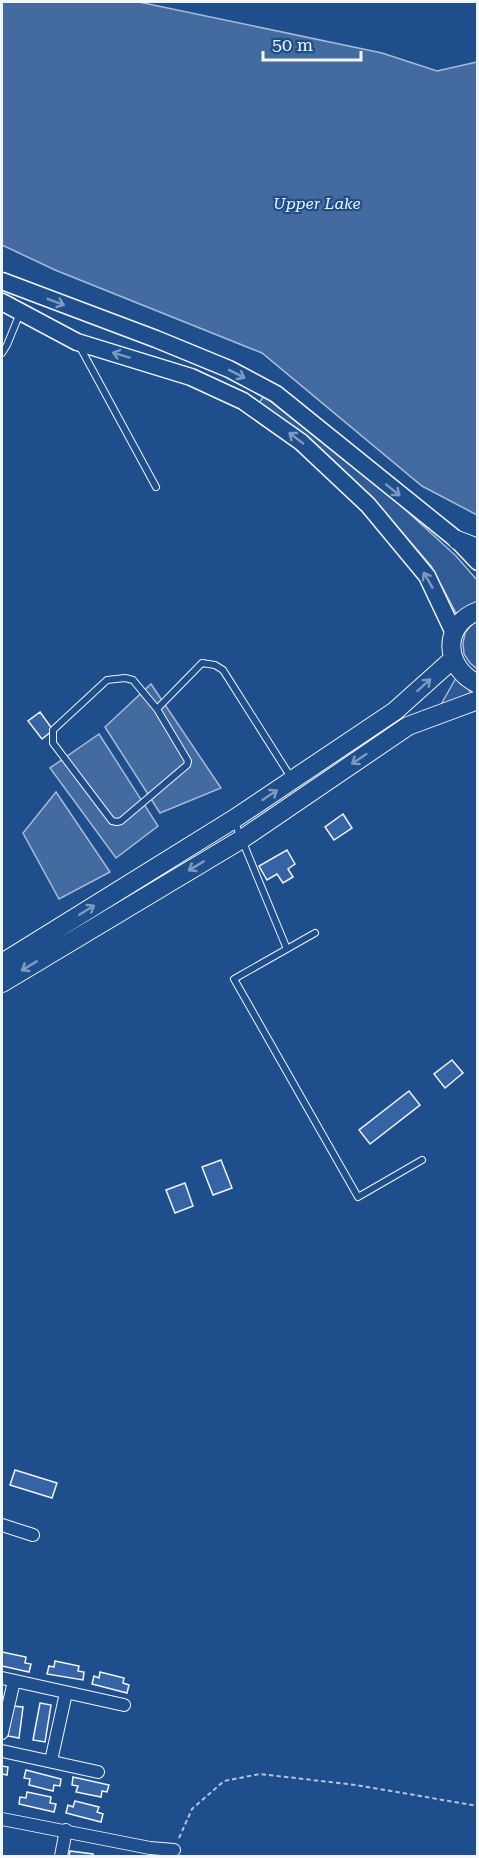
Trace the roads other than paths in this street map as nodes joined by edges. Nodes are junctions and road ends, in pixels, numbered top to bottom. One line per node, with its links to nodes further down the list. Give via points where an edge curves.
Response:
1 (2, 281): 7 (main road, one-way to 7, via 230,369 276,394)
2 (2, 302): 3 (main road)
3 (21, 312): 4 (main road); 5 (lane)
4 (77, 342): 6 (lane); 11 (main road, one-way to 4, via 427,576 368,505 301,442 243,401 191,377)
5 (2, 353)
6 (156, 487)
7 (457, 540): 8 (main road); 9 (main road)
8 (477, 549)
9 (477, 562)
10 (477, 611): 11 (main road, via 460,622)
11 (454, 633): 12 (main road)
12 (453, 659): 13 (main road); 15 (main road, one-way to 12, via 395,711)
13 (477, 697): 17 (main road, one-way to 17, via 408,726)
14 (157, 709): 14 (lane, via 187,756 187,765 121,821 112,821 53,743 53,730 107,680 133,680); 15 (lane, via 201,663 215,665 223,670)
15 (293, 779): 16 (main road, one-way to 15)
16 (234, 819): 17 (lane); 20 (main road, one-way to 16)
17 (242, 839): 19 (lane); 21 (main road, one-way to 21)
18 (315, 933): 19 (lane)
19 (287, 949): 22 (lane, via 234,979 358,1197)
20 (2, 963)
21 (2, 983)
22 (422, 1160)
23 (2, 1525): 24 (street)
24 (33, 1535)
25 (8, 1680): 26 (street); 28 (street)
26 (66, 1693): 27 (street); 30 (street)
27 (124, 1705)
28 (2, 1733)
29 (2, 1751): 30 (street)
30 (51, 1761): 31 (street)
31 (98, 1772)
32 (2, 1819): 33 (street)
33 (66, 1830): 34 (street); 35 (street)
34 (174, 1850)
35 (61, 1857)

